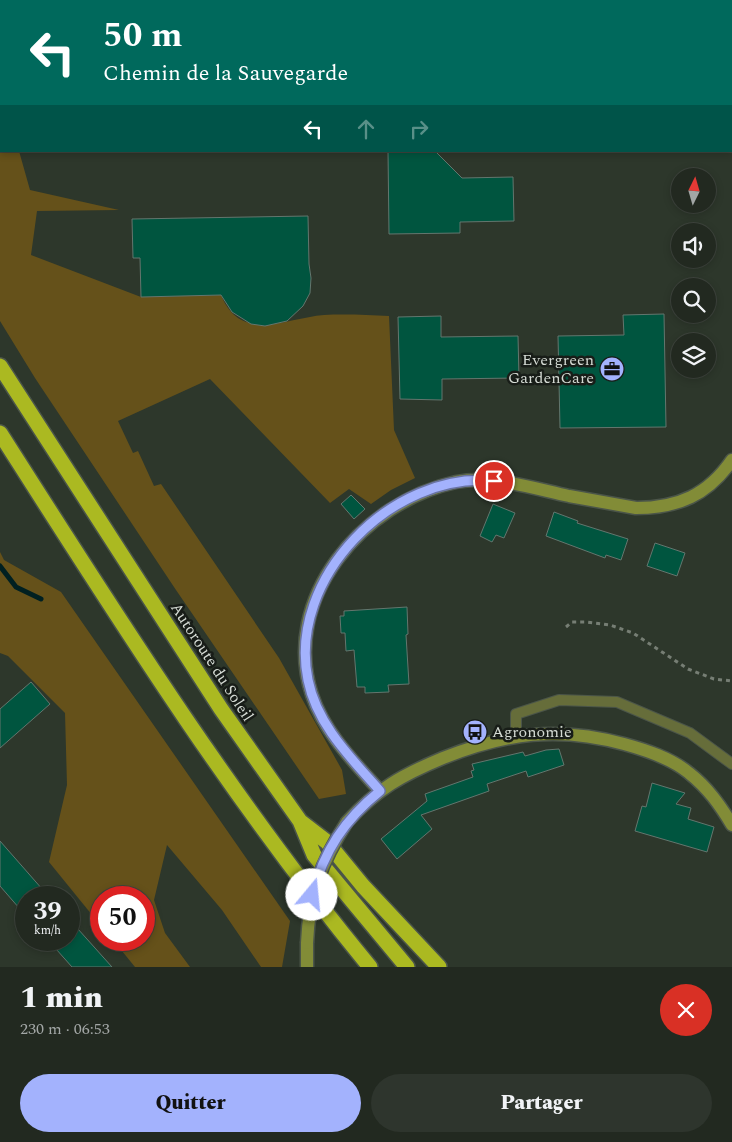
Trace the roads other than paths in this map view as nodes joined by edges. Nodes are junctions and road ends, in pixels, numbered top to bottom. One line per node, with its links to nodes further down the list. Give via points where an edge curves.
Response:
1 (0, 366): 7 (highway, Autoroute du Soleil, via 220,709)
2 (0, 433): 9 (highway, via 194,731 278,850)
3 (732, 460): 6 (street, via 710,487 656,508 636,508 480,480 457,482 416,496 368,526 341,554 318,591 308,621 305,646 308,680 319,712 340,744)
4 (516, 735): 5 (lane, via 516,714 545,703 559,700 617,702 690,733); 6 (street, via 472,746 400,777); 8 (street, via 557,733 604,738 649,751 688,772 714,797)
5 (732, 764)
6 (380, 791): 10 (street, bridge, via 346,822 328,852 316,882 310,911)
7 (300, 821): 11 (highway, Autoroute du Soleil, via 314,855); 12 (highway, via 327,842 363,886)
8 (732, 825)
9 (367, 964)
10 (307, 967)
11 (407, 967)
12 (439, 967)

